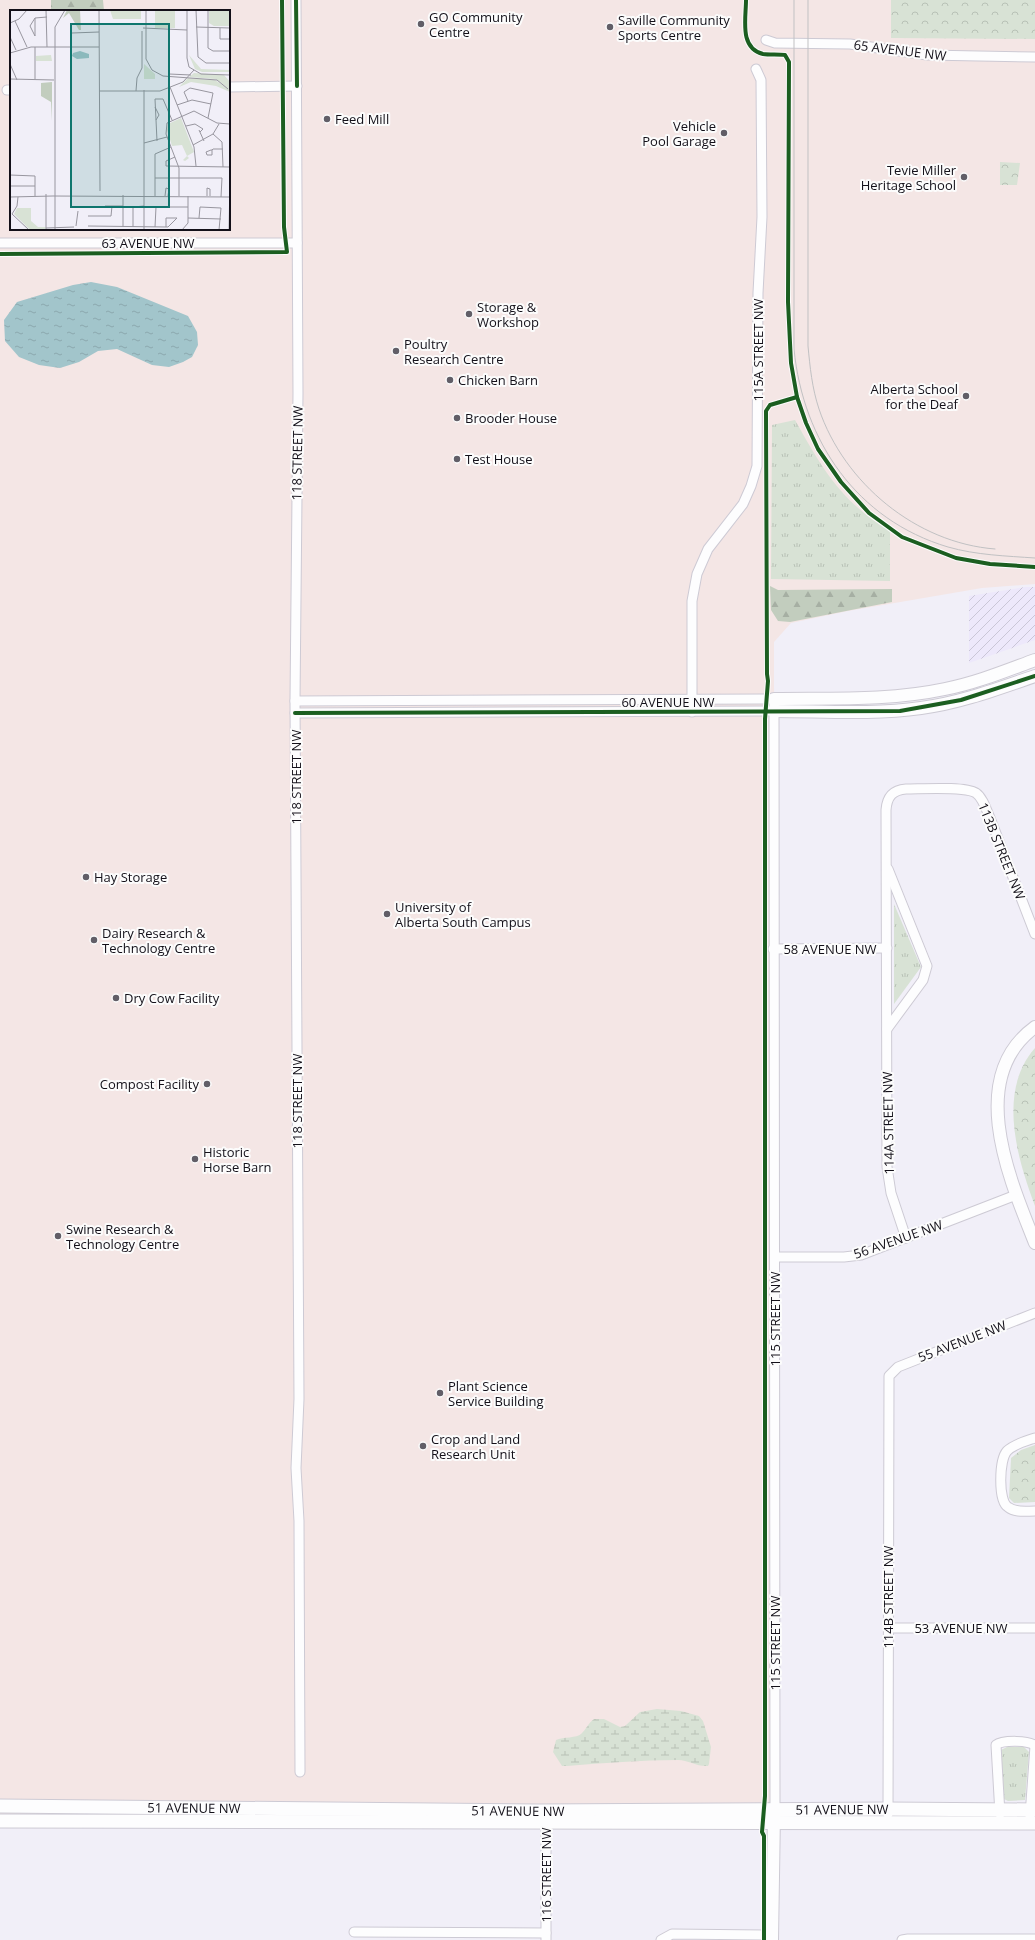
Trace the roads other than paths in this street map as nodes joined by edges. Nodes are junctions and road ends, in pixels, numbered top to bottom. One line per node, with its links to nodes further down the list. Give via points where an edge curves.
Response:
1 (296, 0): 5 (street, 118 STREET NW)
2 (766, 40): 3 (street, 65 AVENUE NW, via 775,43 850,44 927,55)
3 (1035, 57)
4 (756, 69): 11 (street, 115A STREET NW, via 761,76 762,162 757,466 743,504 708,549 697,574 692,601)
5 (297, 86): 6 (street); 8 (street, 118 STREET NW)
6 (230, 87)
7 (0, 243): 8 (street, 63 AVENUE NW)
8 (297, 243): 13 (street, 118 STREET NW)
9 (1035, 660): 12 (street, 60 AVENUE NW, via 971,683 923,693)
10 (1035, 676): 15 (street, 60 AVENUE NW, via 978,696 921,708 877,712)
11 (692, 698): 12 (street, 60 AVENUE NW); 13 (street, 60 AVENUE NW); 14 (street, 115A STREET NW)
12 (774, 699): 15 (street, 115 STREET NW)
13 (295, 701): 16 (street, 118 STREET NW)
14 (692, 712): 15 (street, 60 AVENUE NW); 16 (street, 60 AVENUE NW)
15 (774, 712): 21 (street, 115 STREET NW)
16 (295, 713): 35 (street, 118 STREET NW, via 299,1391 296,1468 299,1529)
17 (974, 792): 18 (street, 114A STREET NW, via 960,789 900,789 891,794 886,803); 19 (street, 113B STREET NW, via 982,801)
18 (886, 864): 20 (street, 114A STREET NW); 23 (street, 114A STREET NW, via 927,966 924,980)
19 (1035, 934)
20 (887, 948): 21 (street, 58 AVENUE NW); 23 (street, 114A STREET NW)
21 (773, 949): 27 (street, 115 STREET NW)
22 (1035, 1027): 24 (street, via 1013,1050 1003,1070 999,1091 999,1127 1005,1162)
23 (887, 1029): 25 (street, 114A STREET NW, via 887,1167 891,1194)
24 (1016, 1195): 25 (street, 56 AVENUE NW); 26 (street)
25 (906, 1238): 27 (street, 56 AVENUE NW, via 854,1256)
26 (1035, 1243)
27 (775, 1257): 38 (street, 115 STREET NW)
28 (1035, 1313): 29 (street, 55 AVENUE NW, via 898,1366)
29 (891, 1372): 32 (street, 114B STREET NW, via 888,1381)
30 (1035, 1438): 31 (street, via 1012,1447 1001,1466 1002,1497 1006,1507 1017,1511)
31 (1035, 1511)
32 (888, 1628): 33 (street, 53 AVENUE NW); 37 (street, 114B STREET NW)
33 (1035, 1628)
34 (1035, 1746): 39 (street, via 1030,1742 1004,1742 996,1745); 41 (street)
35 (300, 1772)
36 (0, 1806): 40 (main road, 51 AVENUE NW)
37 (888, 1809): 38 (main road, 51 AVENUE NW); 39 (main road, 51 AVENUE NW); 43 (street, 114B STREET NW)
38 (774, 1816): 40 (main road, 51 AVENUE NW); 43 (main road, 51 AVENUE NW); 47 (street, 115 STREET NW)
39 (1000, 1816): 41 (main road, 51 AVENUE NW); 43 (main road, 51 AVENUE NW)
40 (546, 1817): 42 (main road, 51 AVENUE NW); 46 (street, 116 STREET NW)
41 (1032, 1817)
42 (0, 1821)
43 (888, 1823)
44 (354, 1932): 45 (street)
45 (433, 1936): 46 (street)
46 (546, 1936)
47 (772, 1937): 48 (street, via 672,1934)
48 (662, 1939)
49 (1035, 1939): 50 (street)
50 (902, 1940)

